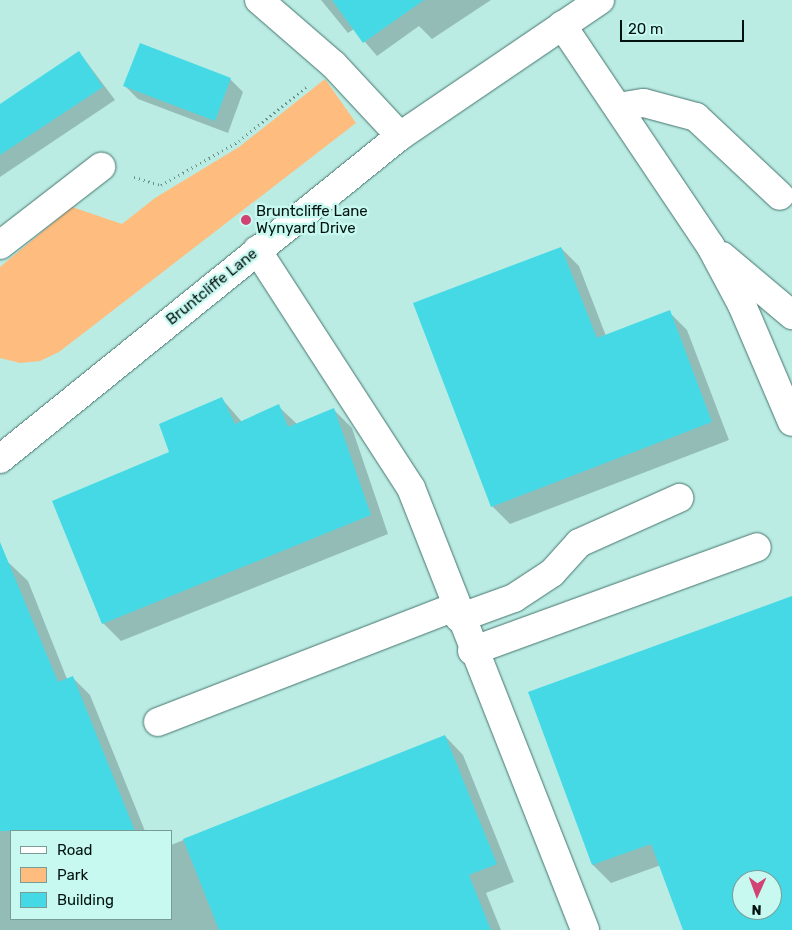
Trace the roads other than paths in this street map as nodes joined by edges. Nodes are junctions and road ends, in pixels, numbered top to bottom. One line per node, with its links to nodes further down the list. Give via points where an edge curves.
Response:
1 (260, 0): 5 (main road, via 334,64)
2 (600, 0): 3 (main road, Bruntcliffe Lane)
3 (562, 25): 4 (main road); 5 (main road, Bruntcliffe Lane)
4 (618, 108): 7 (main road, via 644,103 696,117); 9 (main road)
5 (400, 136): 10 (main road, Bruntcliffe Lane)
6 (101, 167): 8 (main road)
7 (780, 196)
8 (0, 245)
9 (711, 247): 11 (main road); 12 (main road, via 742,305)
10 (257, 250): 13 (main road, Bruntcliffe Lane); 16 (main road, via 411,488)
11 (790, 310)
12 (792, 422)
13 (4, 448)
14 (679, 498): 16 (main road, via 579,543 552,573 514,598)
15 (757, 547): 17 (main road)
16 (457, 612): 17 (main road); 18 (main road)
17 (472, 651): 19 (main road)
18 (158, 722)
19 (585, 930)

